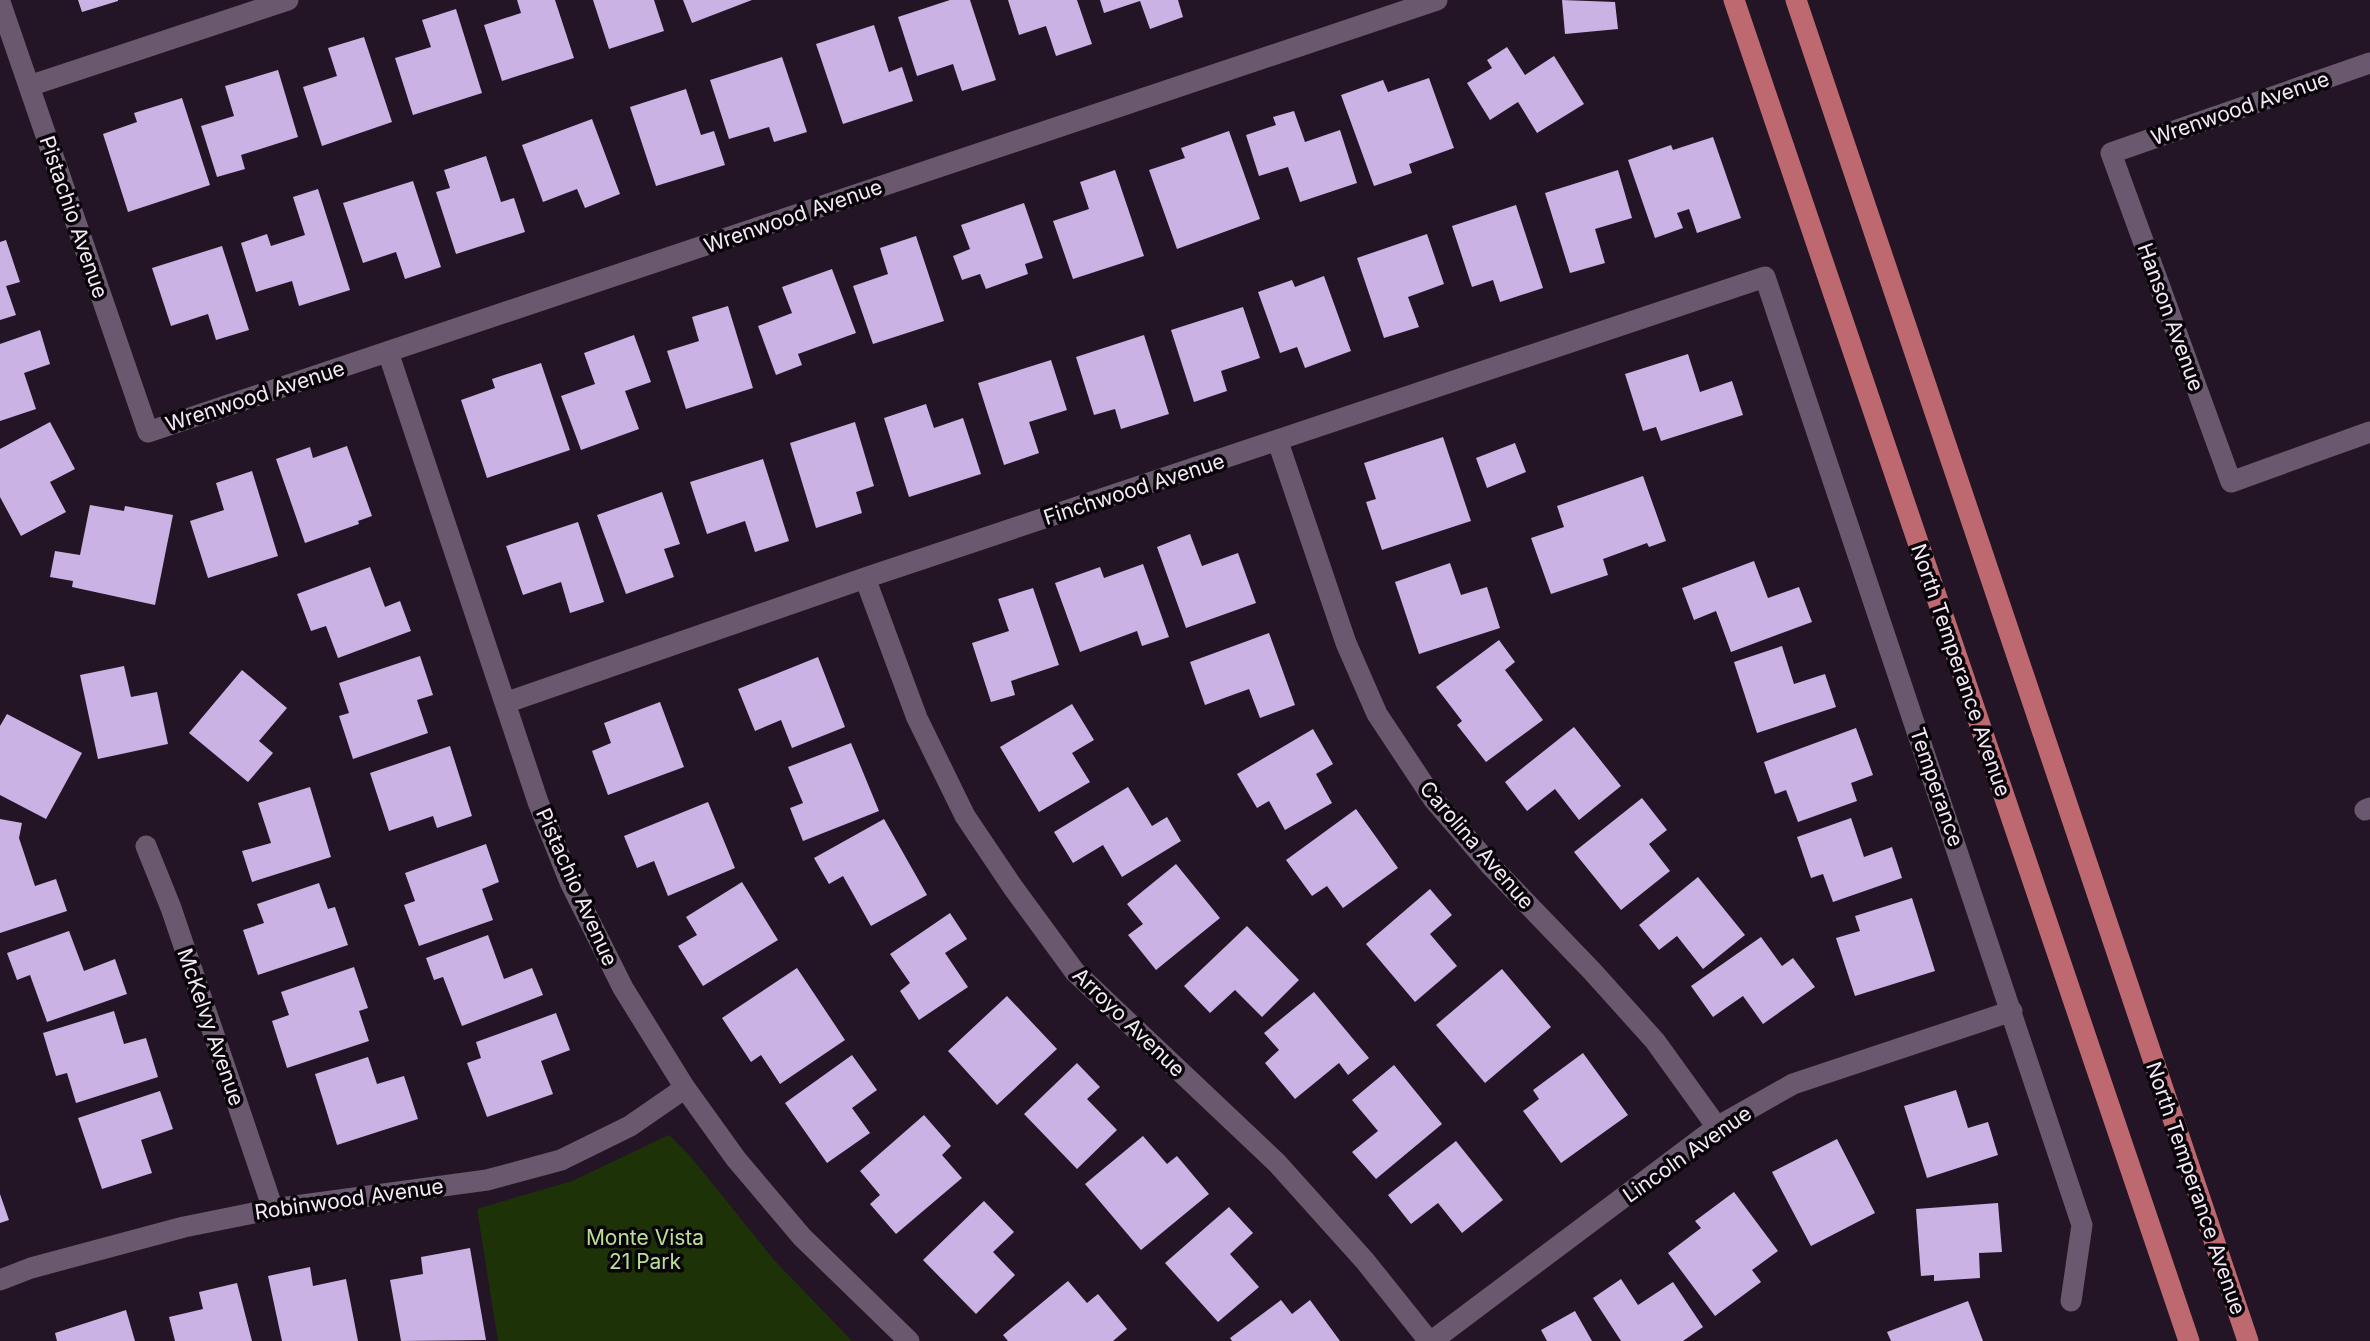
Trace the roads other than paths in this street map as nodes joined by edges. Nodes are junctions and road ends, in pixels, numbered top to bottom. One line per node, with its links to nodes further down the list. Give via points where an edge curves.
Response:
1 (288, 0): 7 (street)
2 (1437, 0): 10 (street, Wrenwood Avenue)
3 (1734, 0): 25 (main road, North Temperance Avenue)
4 (1796, 0): 26 (main road, North Temperance Avenue)
5 (0, 2): 7 (street, Pistachio Avenue)
6 (2370, 63): 8 (street, Wrenwood Avenue)
7 (29, 86): 11 (street, Pistachio Avenue)
8 (2111, 153): 12 (street, Hanson Avenue, via 2231,482)
9 (1765, 277): 13 (street, Finchwood Avenue); 17 (street, Temperance)
10 (388, 352): 11 (street, Wrenwood Avenue); 15 (street, Pistachio Avenue)
11 (148, 432)
12 (2370, 432)
13 (1278, 442): 14 (street, Finchwood Avenue); 19 (street, Carolina Avenue, via 1346,643 1377,714 1434,800 1655,1041)
14 (865, 578): 15 (street, Finchwood Avenue); 24 (street, Arroyo Avenue, via 917,718 965,816 1075,972 1277,1163)
15 (505, 703): 18 (street, Pistachio Avenue, via 570,882 623,988)
16 (146, 846): 20 (street, McKelvy Avenue)
17 (2012, 1011): 19 (street, Lincoln Avenue, via 1793,1084); 22 (street, Temperance, via 2082,1225)
18 (685, 1088): 20 (street, Robinwood Avenue, via 630,1126 561,1160 487,1180); 23 (street, Pistachio Avenue, via 736,1159 802,1237)
19 (1717, 1127): 24 (street, Lincoln Avenue)
20 (273, 1209): 21 (street, Robinwood Avenue, via 184,1227)
21 (0, 1280)
22 (2071, 1301)
23 (909, 1341)
24 (1430, 1341)
25 (2189, 1341)
26 (2248, 1341)

